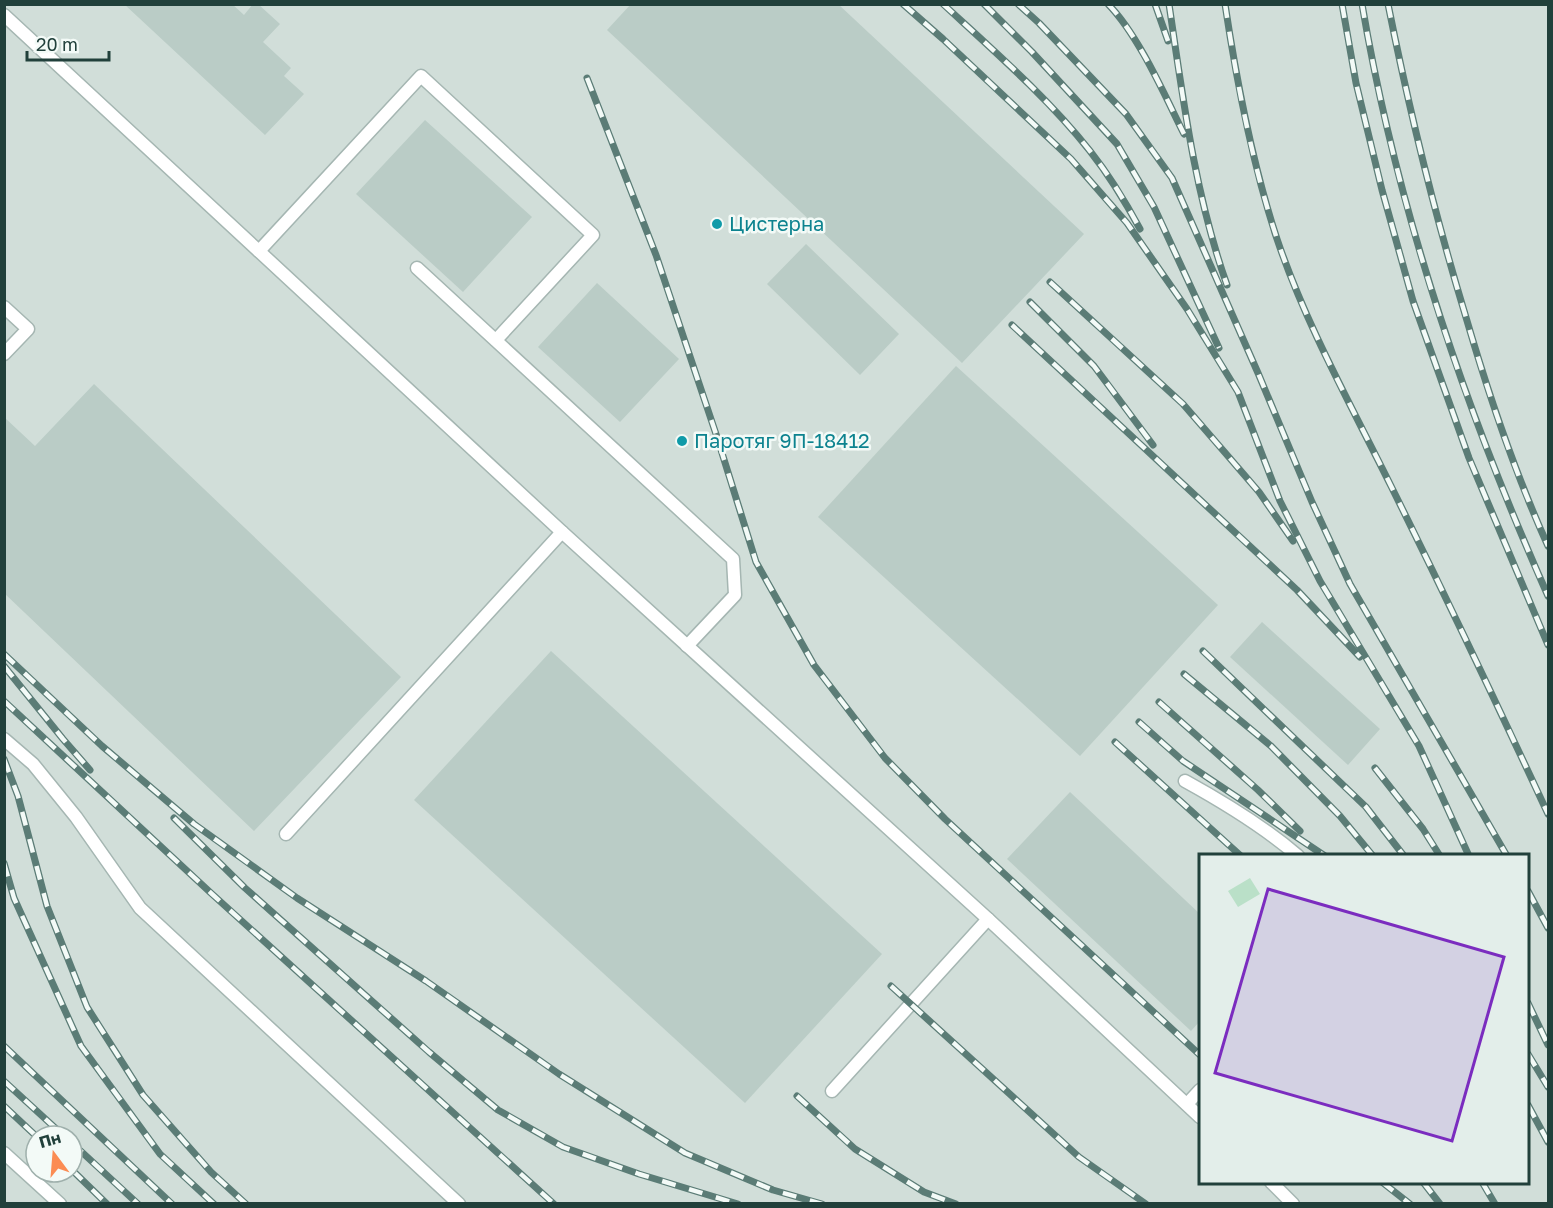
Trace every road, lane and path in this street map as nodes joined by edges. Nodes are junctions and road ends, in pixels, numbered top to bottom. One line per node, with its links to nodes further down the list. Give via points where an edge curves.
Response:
1 (5, 16): 2 (lane)
2 (259, 251): 5 (lane, via 421,76 593,235); 7 (lane)
3 (417, 268): 5 (lane)
4 (4, 307): 6 (lane, via 28,329)
5 (496, 340): 8 (lane, via 733,559 735,595)
6 (4, 354)
7 (562, 532): 8 (lane); 11 (lane)
8 (687, 646): 13 (lane)
9 (4, 739): 21 (lane, via 33,764 76,817 140,908)
10 (1185, 782): 12 (lane, via 1234,808)
11 (286, 834)
12 (1297, 854)
13 (988, 919): 14 (lane); 16 (lane)
14 (832, 1091)
15 (1199, 1091): 16 (lane)
16 (1187, 1104): 17 (lane)
17 (1199, 1116)
18 (4, 1153): 20 (lane)
19 (1272, 1184): 22 (lane)
20 (60, 1203)
21 (459, 1203)
22 (1293, 1203)

